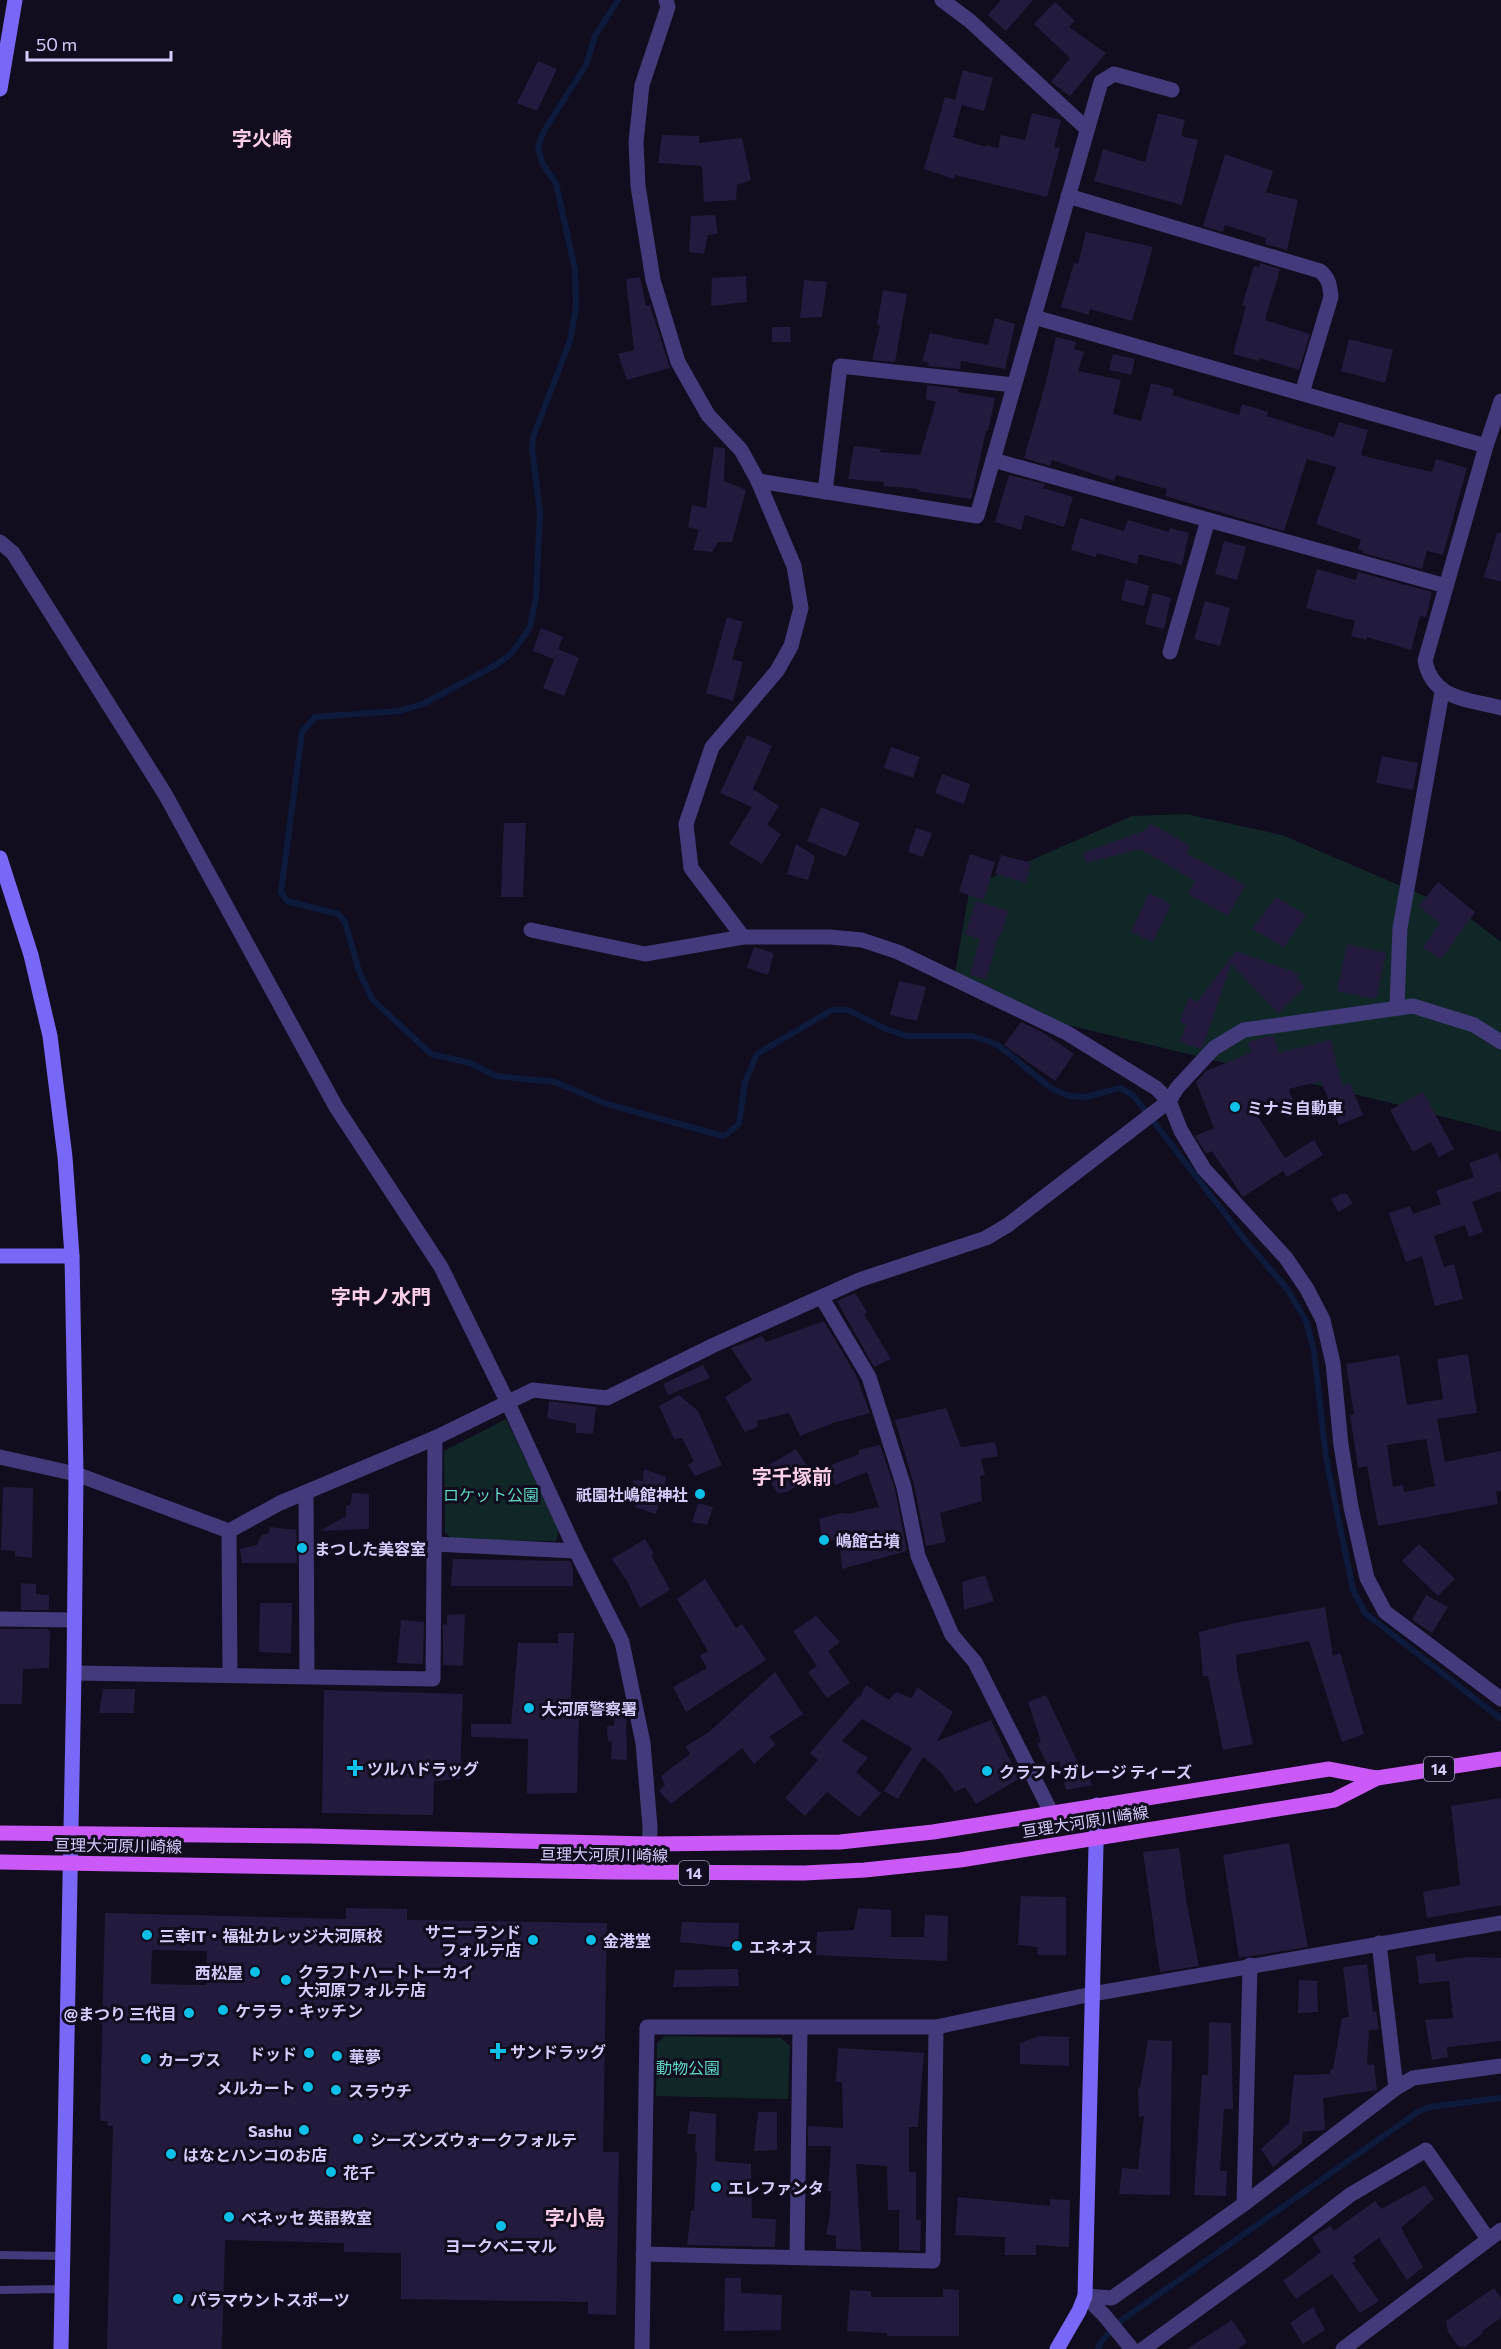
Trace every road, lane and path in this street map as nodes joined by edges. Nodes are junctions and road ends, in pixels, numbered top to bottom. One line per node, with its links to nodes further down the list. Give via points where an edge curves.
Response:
1 (15, 0): 4 (street)
2 (666, 0): 14 (street, via 668,6 642,85 636,142 638,186 653,280 678,362 708,416 741,450)
3 (942, 0): 6 (street)
4 (0, 89)
5 (1172, 90): 6 (street, via 1114,74 1101,82)
6 (1087, 129): 7 (street)
7 (1068, 196): 8 (street); 10 (street, via 1326,276 1331,297)
8 (1034, 317): 9 (street); 10 (street)
9 (1014, 385): 13 (street); 15 (street, via 840,366)
10 (1302, 393): 12 (street)
11 (1501, 401): 12 (street)
12 (1486, 446): 18 (street)
13 (993, 460): 15 (street, via 977,516); 16 (street)
14 (758, 481): 15 (street); 24 (street, via 794,566 801,608 791,646 777,671 712,747 686,824 691,868)
15 (825, 492)
16 (1208, 520): 18 (street); 19 (street)
17 (0, 542): 31 (street, via 13,553 165,794 336,1107 441,1267)
18 (1446, 586): 20 (street, via 1425,661 1428,675)
19 (1170, 652)
20 (1442, 692): 21 (street); 25 (street, via 1400,928)
21 (1501, 708)
22 (0, 858): 29 (street, via 31,955 50,1036)
23 (531, 930): 24 (street, via 645,954)
24 (743, 937): 27 (street, via 862,940 898,952 1067,1033 1156,1088)
25 (1396, 1006): 26 (street, via 1413,1006 1474,1025); 27 (street, via 1244,1029 1214,1048)
26 (1501, 1041)
27 (1163, 1106): 30 (street, via 986,1238 860,1280); 44 (street, via 1204,1169 1286,1258 1323,1320 1333,1363 1351,1507 1367,1578 1385,1612)
28 (0, 1256): 29 (street)
29 (72, 1256): 34 (street)
30 (822, 1298): 31 (street, via 607,1398 533,1390); 48 (street, via 868,1377 904,1487 918,1556 952,1635 975,1662)
31 (508, 1403): 32 (street); 38 (street)
32 (435, 1438): 35 (street); 37 (street)
33 (0, 1457): 34 (street)
34 (75, 1474): 36 (street); 40 (street)
35 (306, 1492): 36 (street); 43 (street)
36 (229, 1531): 42 (street)
37 (435, 1544): 38 (street); 43 (street, via 433,1679)
38 (576, 1551): 52 (street, via 622,1642 643,1743)
39 (0, 1619): 40 (street)
40 (74, 1620): 41 (street)
41 (74, 1674): 42 (street); 50 (street)
42 (230, 1675): 43 (street)
43 (307, 1676)
44 (1501, 1699)
45 (1501, 1759): 46 (main road, 亘理大河原川崎線 / 14)
46 (1377, 1778): 47 (main road, 亘理大河原川崎線 / 14, via 1329,1769); 51 (main road, 亘理大河原川崎線 / 14, via 1334,1800)
47 (1097, 1805): 48 (main road, 亘理大河原川崎線 / 14); 51 (street)
48 (1051, 1812): 52 (main road, 亘理大河原川崎線 / 14, via 933,1832 840,1842)
49 (0, 1833): 50 (main road, 亘理大河原川崎線 / 14)
50 (70, 1834): 52 (main road, 亘理大河原川崎線 / 14); 54 (street)
51 (1097, 1837): 55 (main road, 亘理大河原川崎線 / 14, via 960,1860 865,1870); 59 (street)
52 (650, 1844): 55 (street)
53 (0, 1862): 54 (main road, 亘理大河原川崎線 / 14)
54 (70, 1862): 55 (main road, 亘理大河原川崎線 / 14); 69 (street)
55 (649, 1872)
56 (1501, 1923): 57 (street)
57 (1379, 1943): 58 (street); 63 (street)
58 (1250, 1965): 59 (street); 64 (street)
59 (1092, 1994): 60 (street); 73 (street)
60 (936, 2027): 61 (street); 70 (street, via 933,2261)
61 (800, 2029): 67 (street, via 647,2027); 70 (street)
62 (1501, 2066): 63 (street, via 1413,2078)
63 (1396, 2088): 64 (street)
64 (1244, 2204): 73 (street, via 1112,2298)
65 (1501, 2230): 66 (street)
66 (1488, 2239): 78 (street, via 1426,2150 1350,2195); 79 (street)
67 (643, 2254): 70 (street); 75 (street)
68 (0, 2255): 69 (lane)
69 (63, 2256): 71 (street)
70 (797, 2257)
71 (61, 2289): 72 (lane); 74 (street)
72 (0, 2290)
73 (1085, 2296): 76 (street); 77 (street)
74 (61, 2349)
75 (642, 2349)
76 (1057, 2349)
77 (1132, 2349)
78 (1143, 2349)
79 (1343, 2349)

